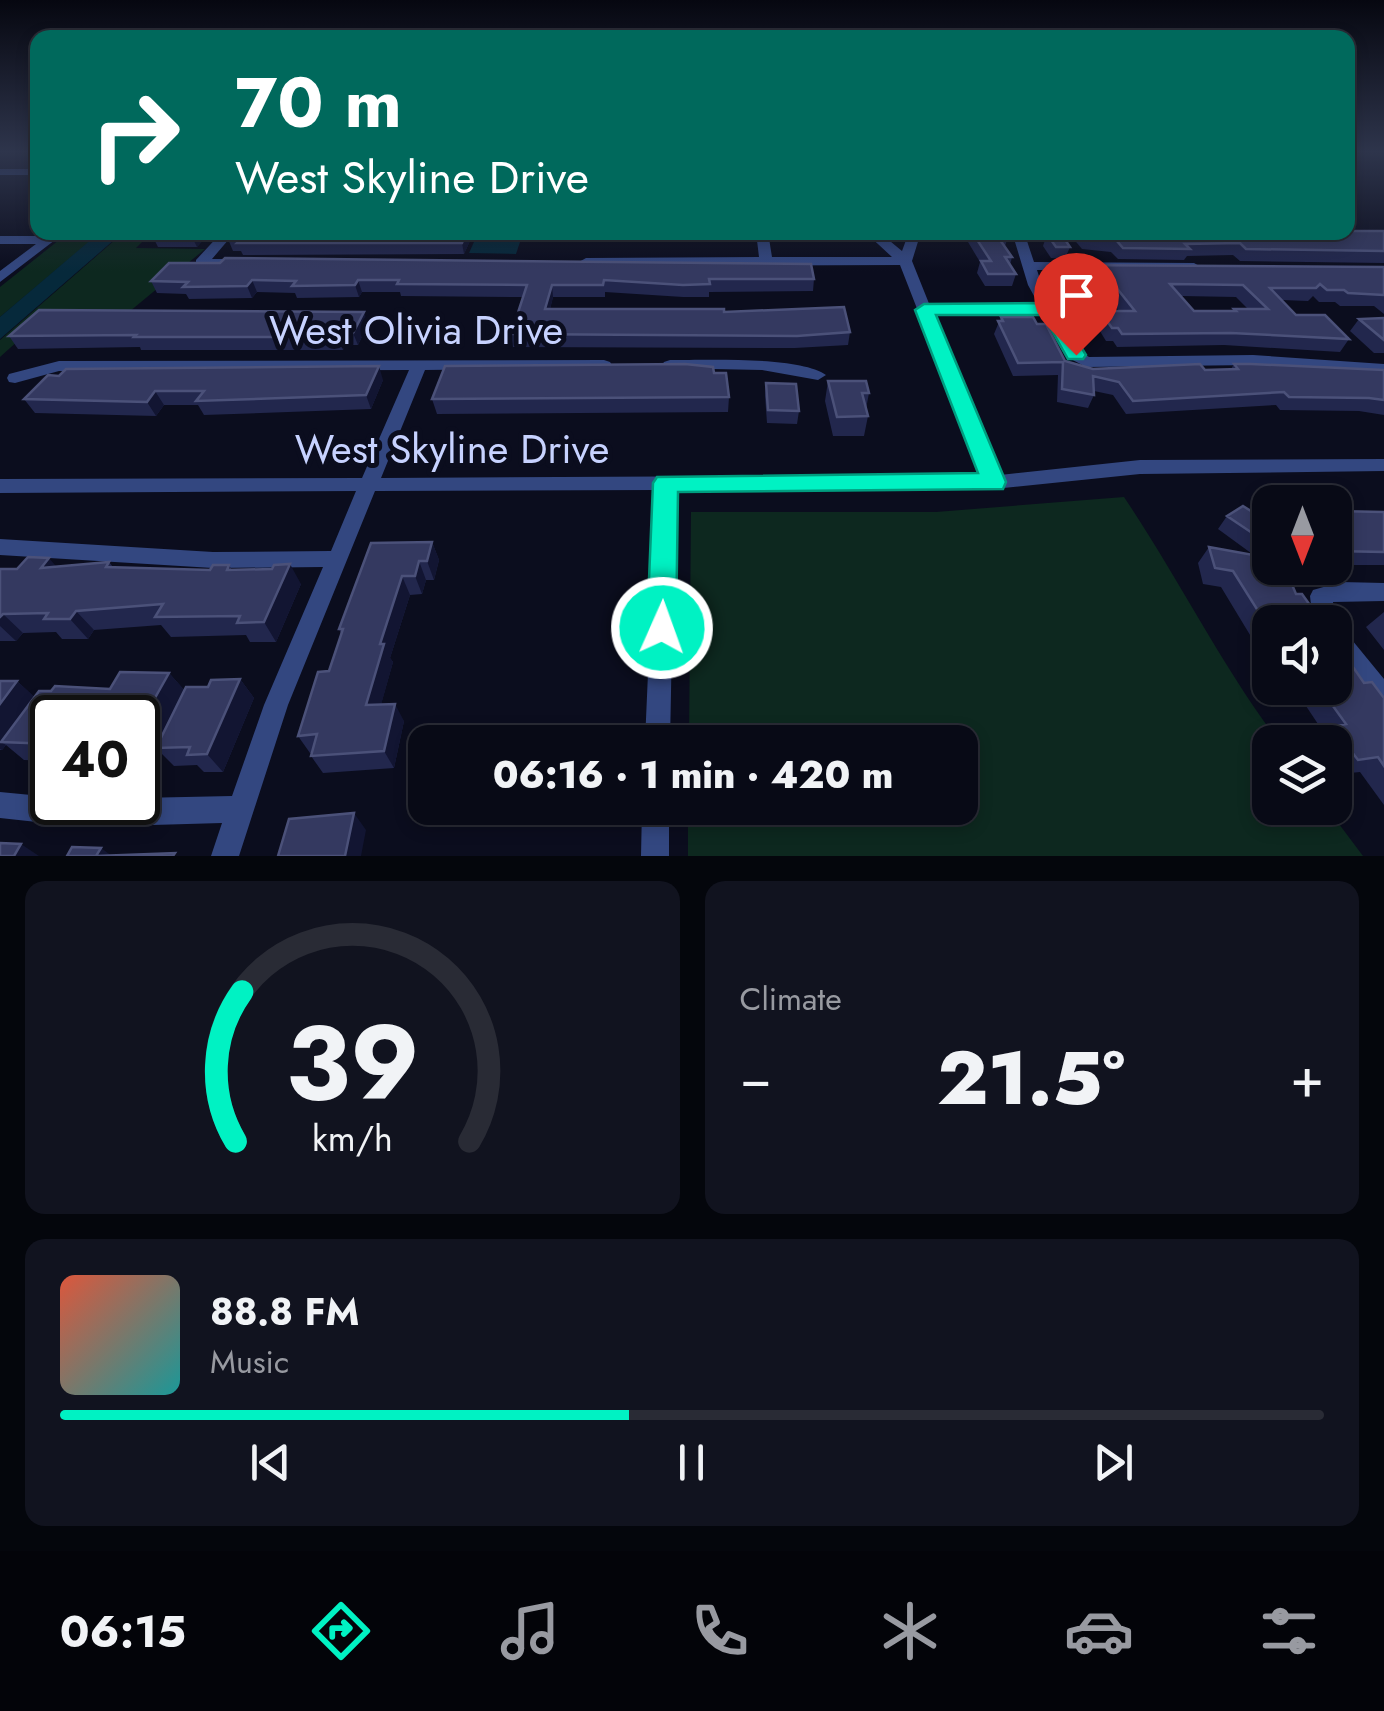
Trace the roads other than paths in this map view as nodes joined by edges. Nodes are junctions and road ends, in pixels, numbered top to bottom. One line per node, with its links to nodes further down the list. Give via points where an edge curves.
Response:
1 (0, 240): 13 (street, via 49,240)
2 (222, 240): 10 (street, via 200,263)
3 (763, 240): 8 (street)
4 (880, 240): 9 (street)
5 (912, 240): 9 (street)
6 (1021, 240): 11 (street)
7 (571, 262): 8 (street)
8 (766, 262): 9 (street)
9 (905, 262): 15 (street)
10 (259, 263)
11 (1029, 266): 12 (street); 14 (street)
12 (1210, 267)
13 (0, 278)
14 (1049, 309): 15 (street); 19 (street, via 1086,362 1253,360)
15 (924, 310): 23 (street)
16 (419, 365): 17 (street, West Olivia Drive); 21 (street, West Olivia Drive, via 59,366); 25 (street)
17 (628, 365)
18 (648, 365): 20 (street, via 762,365)
19 (1384, 368)
20 (818, 374)
21 (16, 378)
22 (1384, 465): 23 (street, West Skyline Drive, via 1140,466)
23 (994, 482): 24 (street, West Skyline Drive)
24 (666, 483): 25 (street, West Skyline Drive); 33 (street)
25 (368, 484): 26 (street, West Skyline Drive); 28 (street)
26 (0, 486)
27 (0, 547): 28 (street, via 213,560)
28 (337, 559): 35 (street)
29 (1384, 592): 30 (street, via 1340,591 1321,596)
30 (1321, 605)
31 (1352, 657): 32 (street)
32 (1384, 697)
33 (659, 725)
34 (0, 805): 35 (street, via 83,813)
35 (239, 809): 37 (street)
36 (656, 825): 38 (street)
37 (225, 856)
38 (655, 856)

